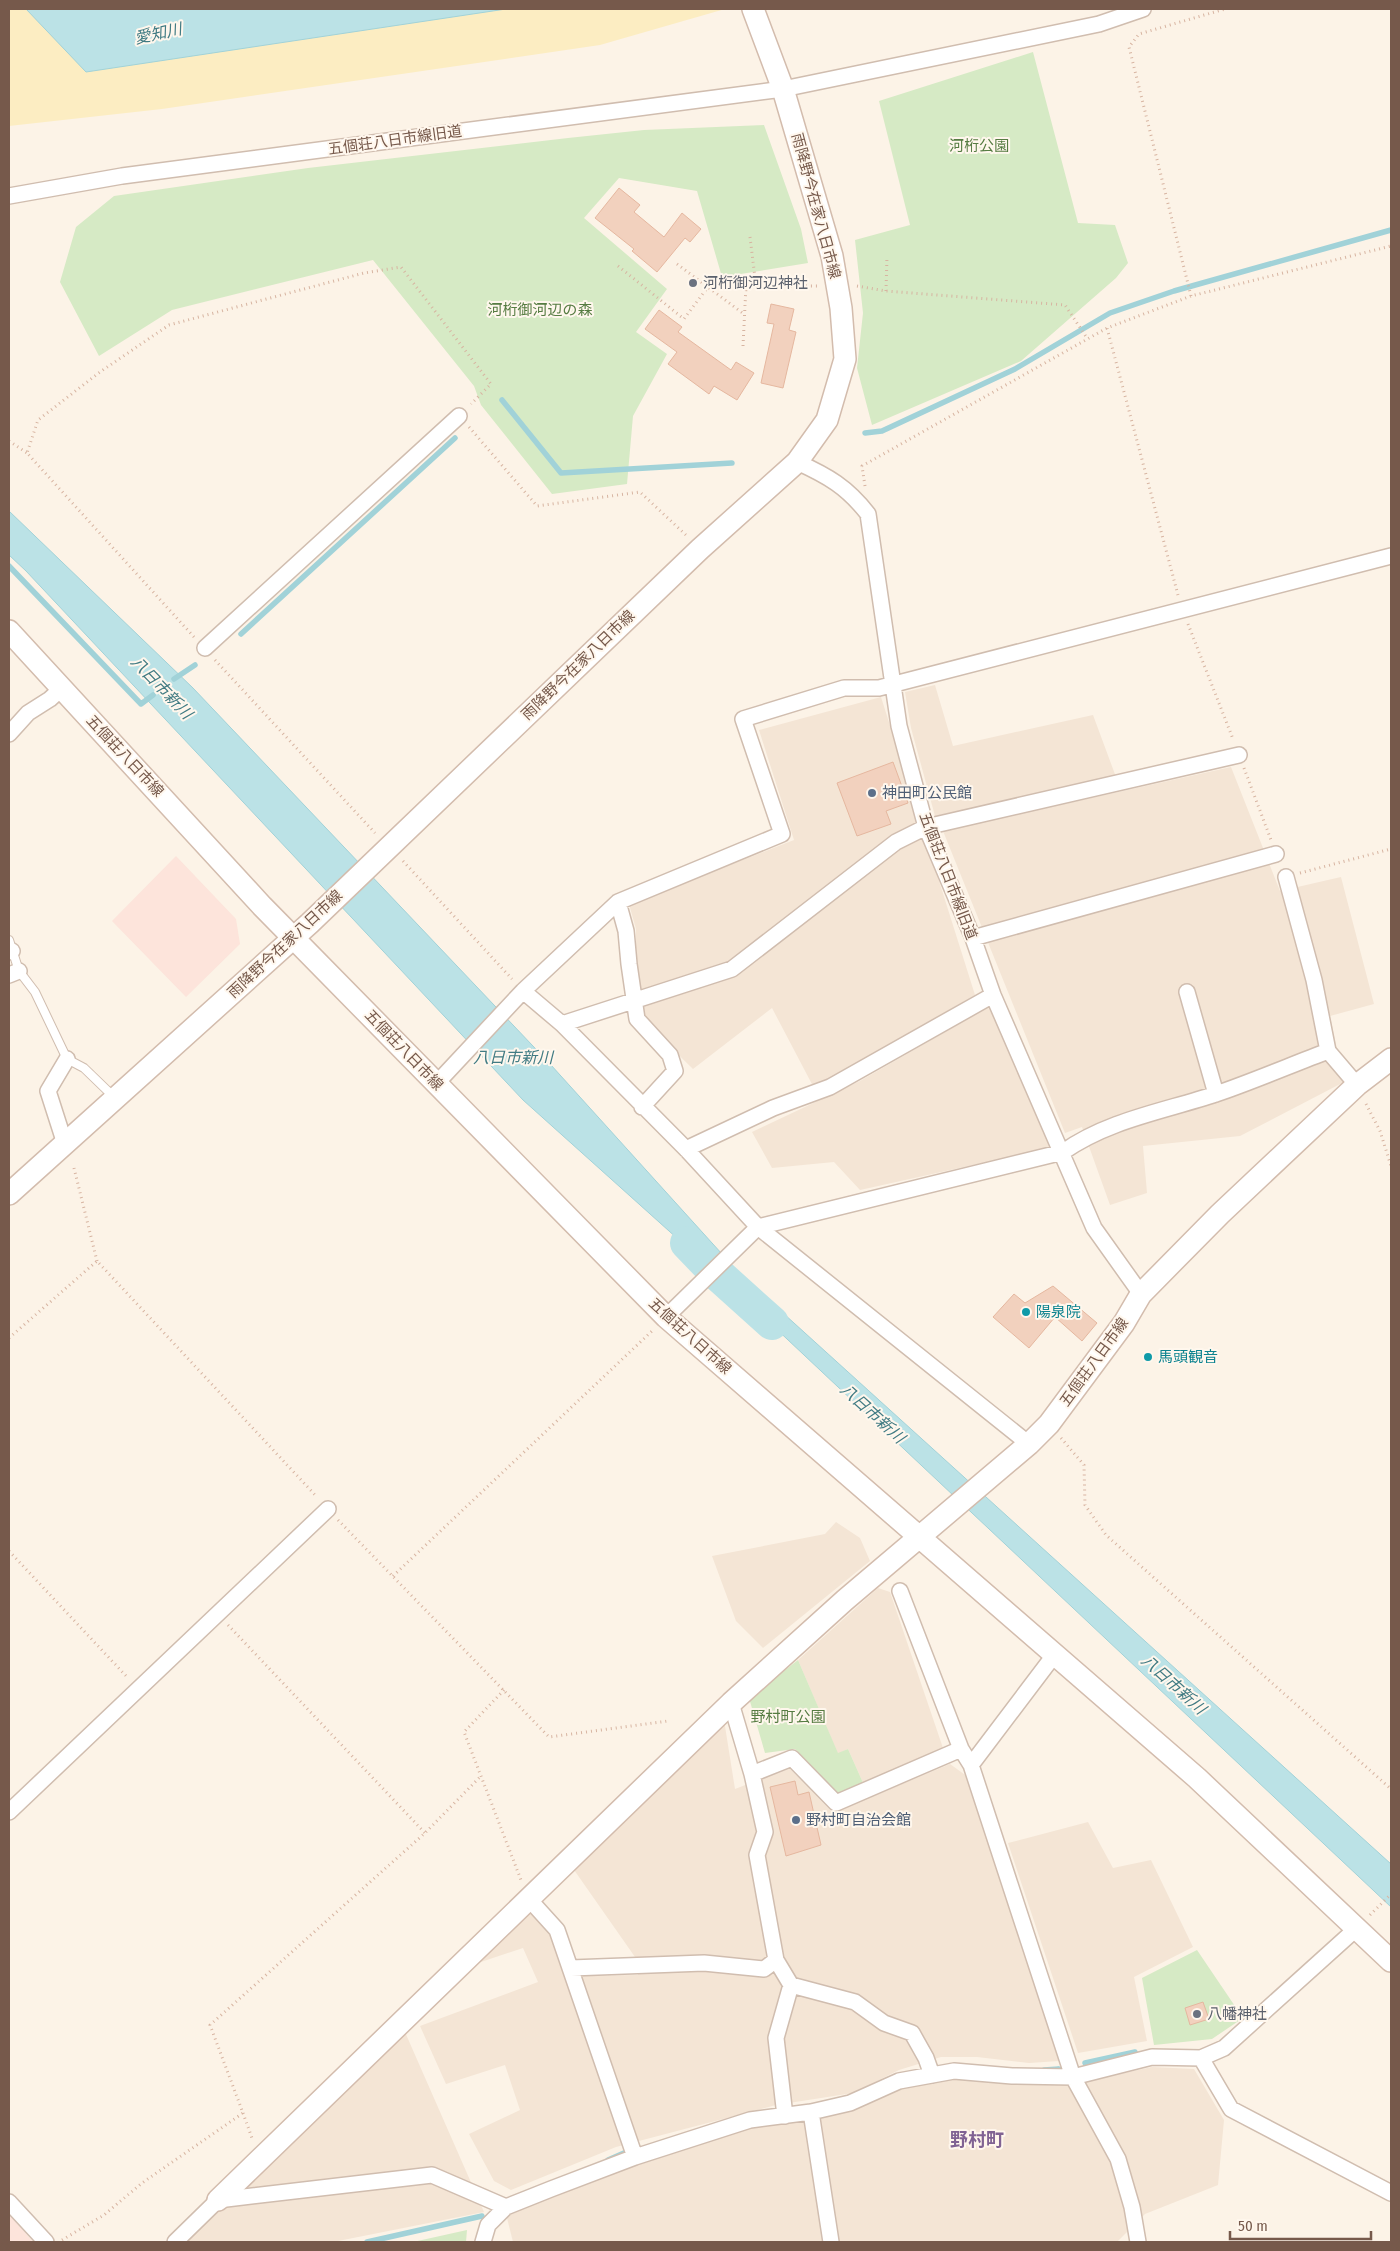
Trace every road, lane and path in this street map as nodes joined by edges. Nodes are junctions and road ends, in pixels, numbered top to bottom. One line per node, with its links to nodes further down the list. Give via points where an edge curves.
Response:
1 (753, 9): 4 (main road, 雨降野今在家八日市線)
2 (1143, 9): 4 (street, 五個荘八日市線旧道, via 1099,24)
3 (1225, 9): 16 (path, via 1139,34 1129,47)
4 (782, 89): 5 (street, 五個荘八日市線旧道, via 122,176); 24 (main road, 雨降野今在家八日市線, via 832,256 845,359 827,420)
5 (9, 196)
6 (750, 237): 12 (path)
7 (1391, 246): 16 (path)
8 (887, 256): 15 (path)
9 (677, 264): 14 (path)
10 (618, 266): 14 (path, via 684,319)
11 (849, 285): 15 (path)
12 (756, 286): 13 (path); 17 (path, via 746,286)
13 (825, 286)
14 (708, 287): 17 (path)
15 (886, 291): 19 (path, via 1065,306)
16 (1192, 296): 18 (path)
17 (744, 315): 20 (path)
18 (1107, 328): 19 (path); 28 (path)
19 (1087, 337): 25 (path, via 862,466)
20 (743, 346)
21 (459, 416): 23 (path, via 491,384 401,267 364,273 169,325 38,420); 26 (path, via 536,506 640,492); 30 (street)
22 (9, 441): 23 (path)
23 (26, 453): 30 (path)
24 (797, 462): 25 (street, 五個荘八日市線旧道, via 828,476 854,496); 26 (main road, 雨降野今在家八日市線)
25 (868, 514): 31 (street, 五個荘八日市線旧道)
26 (700, 549): 36 (main road, 雨降野今在家八日市線)
27 (1391, 556): 28 (street)
28 (1182, 610): 31 (street); 34 (path)
29 (9, 631): 32 (main road, 五個荘八日市線)
30 (205, 648): 36 (path)
31 (892, 684): 35 (street, 五個荘八日市線旧道, via 899,726); 40 (street, via 879,688 844,688 743,719 782,834)
32 (62, 688): 33 (street, via 28,713); 41 (main road, 五個荘八日市線, via 262,906)
33 (9, 734)
34 (1240, 755): 35 (street); 38 (path)
35 (926, 827): 42 (street, 五個荘八日市線旧道); 48 (street, via 896,842 732,969)
36 (381, 839): 41 (main road, 雨降野今在家八日市線); 45 (path)
37 (1391, 849): 39 (path)
38 (1276, 854): 42 (street)
39 (1286, 877): 50 (street, via 1314,980)
40 (618, 902): 45 (street); 48 (street, via 626,931)
41 (302, 930): 53 (main road, 五個荘八日市線); 56 (main road, 雨降野今在家八日市線)
42 (972, 938): 47 (street, 五個荘八日市線旧道)
43 (10, 948): 44 (lane)
44 (14, 973): 51 (lane, via 35,992)
45 (523, 990): 49 (street); 53 (street)
46 (1187, 992): 55 (street)
47 (993, 995): 59 (street, via 830,1087 773,1108); 60 (street, 五個荘八日市線旧道)
48 (634, 1002): 49 (street); 57 (street, via 637,1019 670,1055 675,1071)
49 (562, 1024): 57 (street)
50 (1328, 1051): 54 (street); 55 (street)
51 (67, 1059): 56 (lane, via 84,1068); 58 (street, via 48,1091)
52 (1391, 1059): 54 (main road, 五個荘八日市線)
53 (436, 1084): 67 (main road, 五個荘八日市線)
54 (1356, 1085): 61 (path, via 1380,1131); 66 (main road, 五個荘八日市線)
55 (1216, 1094): 60 (street, via 1126,1121 1076,1142)
56 (115, 1098): 58 (main road, 雨降野今在家八日市線)
57 (642, 1107): 59 (street)
58 (65, 1144): 63 (main road, 雨降野今在家八日市線)
59 (686, 1149): 64 (street)
60 (1063, 1152): 64 (street); 66 (street, 五個荘八日市線旧道, via 1094,1228)
61 (1391, 1166)
62 (74, 1168): 65 (path)
63 (9, 1194)
64 (758, 1227): 67 (street); 70 (street)
65 (97, 1261): 68 (path); 71 (path)
66 (1141, 1294): 69 (main road, 五個荘八日市線, via 1124,1323)
67 (666, 1317): 72 (main road, 五個荘八日市線); 74 (path)
68 (9, 1338)
69 (1049, 1424): 70 (main road, 五個荘八日市線); 86 (path, via 1084,1465 1085,1505 1106,1535)
70 (1029, 1444): 72 (main road, 五個荘八日市線)
71 (328, 1509): 74 (path); 76 (street)
72 (920, 1538): 77 (main road); 80 (main road, via 845,1600)
73 (9, 1551): 78 (path)
74 (393, 1576): 79 (path)
75 (900, 1591): 82 (street)
76 (218, 1614): 78 (street); 88 (path)
77 (1055, 1654): 83 (street); 91 (main road, via 1197,1778)
78 (138, 1689): 87 (street)
79 (504, 1690): 81 (path, via 549,1737); 85 (path, via 464,1732)
80 (731, 1703): 84 (street); 90 (main road)
81 (668, 1721)
82 (961, 1749): 83 (street); 84 (street, via 836,1804 792,1758)
83 (971, 1764): 98 (street)
84 (752, 1774): 92 (street, via 765,1832 757,1854)
85 (481, 1776): 88 (path); 90 (path)
86 (1391, 1790)
87 (9, 1812)
88 (425, 1833): 100 (path, via 210,2025)
89 (1391, 1894): 91 (path)
90 (528, 1898): 94 (street, via 557,1930); 103 (main road)
91 (1357, 1928): 93 (main road); 96 (street, via 1224,2048)
92 (776, 1960): 94 (street, via 764,1968 704,1963); 95 (street)
93 (1391, 1961)
94 (571, 1968): 102 (street)
95 (791, 1985): 97 (street, via 855,2002 884,2023 912,2034); 101 (street, via 776,2038)
96 (1201, 2058): 98 (street, via 1152,2057); 104 (street, via 1231,2110)
97 (932, 2074): 98 (street, via 954,2071); 99 (street, via 899,2081 850,2103)
98 (1073, 2077): 113 (street, via 1118,2159)
99 (811, 2112): 101 (street); 112 (street)
100 (243, 2113): 103 (path); 109 (path, via 142,2183 104,2215)
101 (785, 2116): 102 (street, via 750,2120)
102 (634, 2157): 107 (street)
103 (259, 2158): 105 (main road)
104 (1391, 2192)
105 (218, 2200): 107 (street, via 432,2175); 110 (street)
106 (9, 2202): 108 (street)
107 (506, 2207): 111 (street, via 488,2226)
108 (46, 2242)
109 (59, 2242)
110 (175, 2242)
111 (483, 2242)
112 (831, 2242)
113 (1138, 2242)

